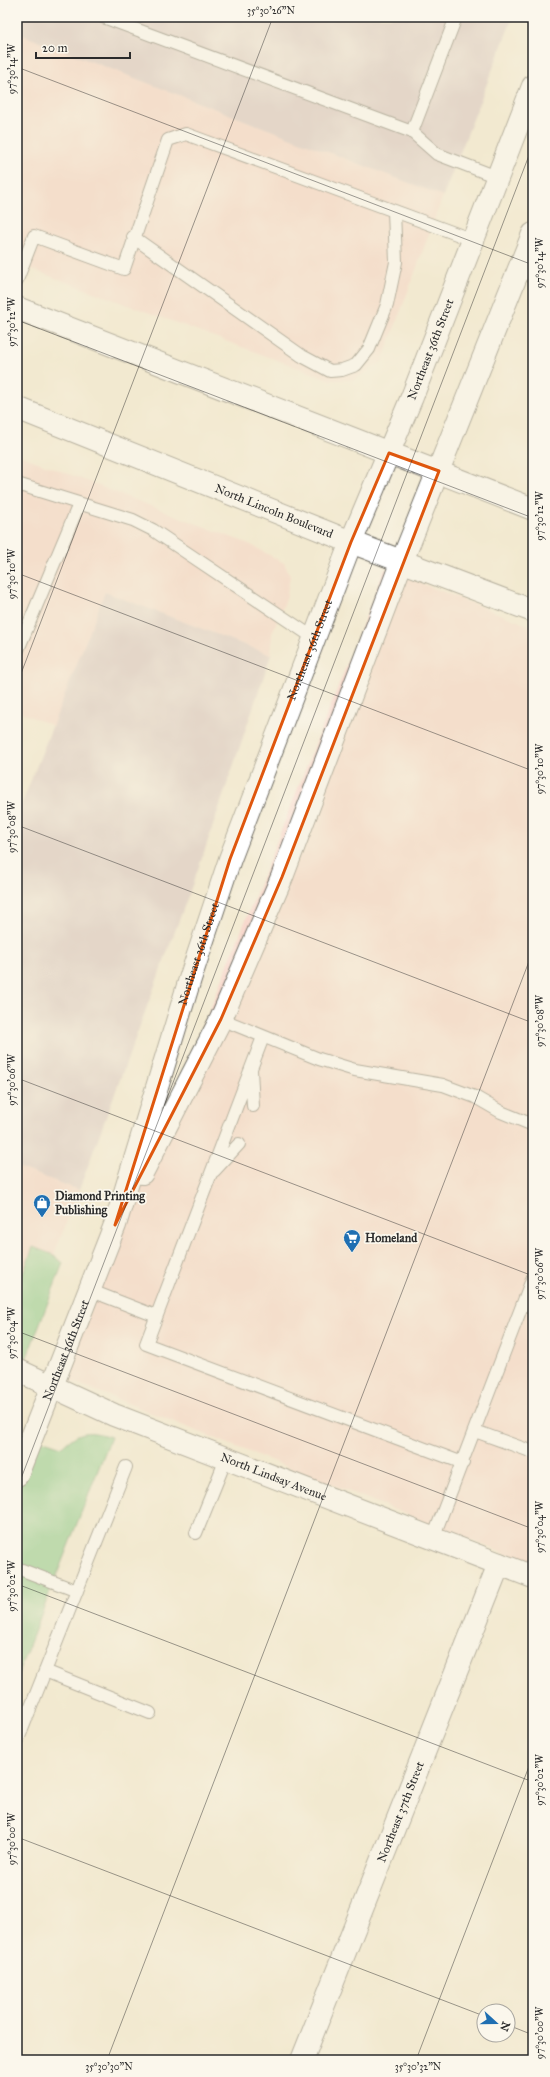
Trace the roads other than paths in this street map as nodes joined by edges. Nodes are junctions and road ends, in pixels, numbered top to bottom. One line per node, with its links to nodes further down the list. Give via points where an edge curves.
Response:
1 (103, 17): 4 (lane)
2 (456, 17): 4 (lane)
3 (533, 86): 5 (main road, Northeast 36th Street)
4 (412, 132): 5 (lane, via 437,154)
5 (497, 177): 9 (main road, Northeast 36th Street)
6 (394, 211): 8 (lane, via 186,134 168,140); 8 (lane, via 396,262 386,305 369,349 356,365 342,370 330,371 302,356); 9 (lane)
7 (533, 234): 14 (main road, Northeast 36th Street)
8 (133, 238): 10 (lane, via 124,269 34,236)
9 (473, 240): 13 (main road, Northeast 36th Street)
10 (17, 280)
11 (17, 308): 13 (main road)
12 (17, 408): 18 (main road, North Lincoln Boulevard)
13 (389, 453): 14 (main road); 18 (main road, Northeast 36th Street)
14 (439, 471): 17 (main road); 19 (main road, Northeast 36th Street)
15 (17, 484): 16 (lane)
16 (79, 504): 21 (lane, via 132,520 153,530); 22 (lane)
17 (533, 509)
18 (351, 542): 19 (main road, North Lincoln Boulevard); 21 (main road, Northeast 36th Street)
19 (402, 561): 20 (main road, North Lincoln Boulevard); 23 (main road, Northeast 36th Street, via 282,877)
20 (533, 611)
21 (314, 638): 30 (main road, Northeast 36th Street, via 230,859 190,979)
22 (17, 652)
23 (221, 1019): 24 (lane); 30 (main road, Northeast 36th Street)
24 (263, 1037): 25 (lane); 27 (lane, via 355,1070 443,1085 476,1097 501,1112)
25 (251, 1065): 26 (lane); 29 (lane)
26 (253, 1106)
27 (533, 1124)
28 (239, 1144): 29 (lane)
29 (209, 1177): 33 (lane)
30 (115, 1225): 32 (main road, Northeast 36th Street)
31 (533, 1277): 36 (lane)
32 (89, 1290): 33 (lane); 35 (main road, Northeast 36th Street)
33 (156, 1316): 39 (lane, via 146,1344)
34 (17, 1370): 35 (main road, North Lindsay Avenue)
35 (52, 1386): 38 (main road, North Lindsay Avenue, via 114,1415); 41 (main road, Northeast 36th Street)
36 (475, 1431): 37 (lane); 39 (lane)
37 (533, 1452)
38 (226, 1459): 42 (lane); 43 (main road, North Lindsay Avenue)
39 (463, 1463): 43 (lane)
40 (126, 1467): 47 (lane)
41 (17, 1475)
42 (196, 1533)
43 (433, 1538): 44 (main road, North Lindsay Avenue)
44 (499, 1564): 46 (main road, North Lindsay Avenue); 51 (main road, Northeast 37th Street)
45 (17, 1568): 47 (lane)
46 (533, 1577)
47 (77, 1591): 48 (lane)
48 (46, 1670): 49 (lane); 50 (lane)
49 (150, 1712)
50 (17, 1742)
51 (302, 2060)

